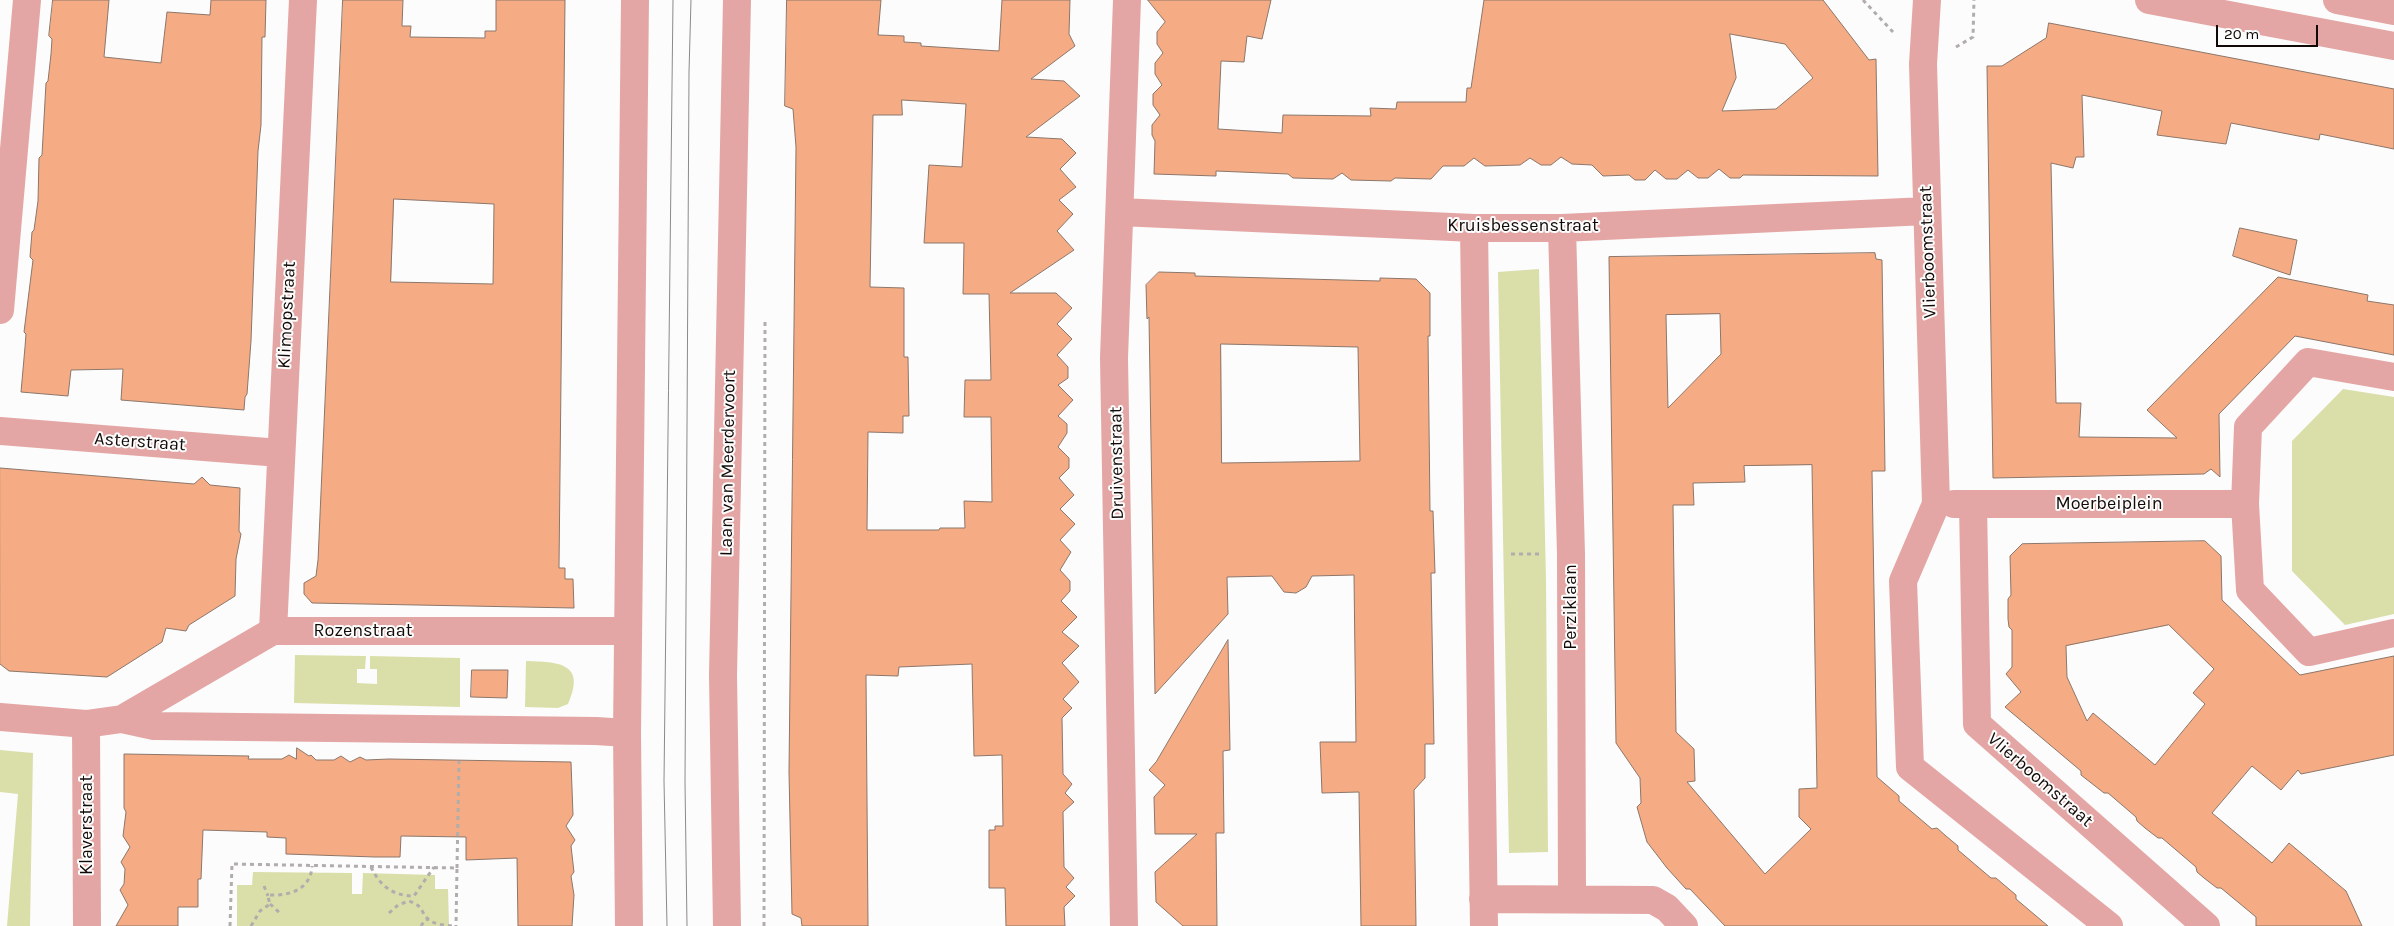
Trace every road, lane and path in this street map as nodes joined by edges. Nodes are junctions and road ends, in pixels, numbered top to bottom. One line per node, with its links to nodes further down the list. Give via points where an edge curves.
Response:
1 (27, 0): 16 (street)
2 (303, 0): 19 (street, Klimopstraat)
3 (635, 0): 26 (street)
4 (737, 0): 53 (street, Laan van Meerdervoort, via 723,675)
5 (1127, 0): 12 (street, Druivenstraat)
6 (1927, 0): 11 (street, Vlierboomstraat, via 1923,64)
7 (2150, 0): 10 (street)
8 (2337, 0): 9 (street)
9 (2394, 11)
10 (2394, 46)
11 (1926, 211): 14 (street, Kruisbessenstraat); 20 (street, Vlierboomstraat)
12 (1120, 212): 13 (street, Kruisbessenstraat); 55 (street, Druivenstraat, via 1114,358)
13 (1474, 228): 14 (street, Kruisbessenstraat); 23 (street)
14 (1562, 228): 24 (street, Perziklaan)
15 (765, 309): 54 (path, Laan van Meerdervoort)
16 (0, 310)
17 (2394, 377): 22 (street, via 2308,362 2248,427)
18 (0, 431): 19 (street, Asterstraat)
19 (280, 453): 25 (street, Klimopstraat)
20 (1936, 504): 21 (street); 58 (street, Vlierboomstraat, via 1903,581 1910,767)
21 (1973, 504): 22 (street, Moerbeiplein); 59 (street, Vlierboomstraat, via 1978,724)
22 (2245, 504): 27 (street, via 2250,590 2309,652)
23 (1478, 553): 24 (path); 41 (street)
24 (1571, 554): 40 (street, Perziklaan)
25 (273, 631): 26 (street, Rozenstraat); 29 (street)
26 (628, 632): 32 (street)
27 (2394, 633)
28 (0, 716): 30 (street)
29 (122, 719): 30 (street); 31 (street, via 154,726)
30 (86, 724): 47 (street, Klaverstraat)
31 (459, 730): 32 (street); 36 (path)
32 (627, 733): 52 (street)
33 (312, 866): 34 (path); 39 (path, via 309,879 297,892); 48 (path, via 232,864)
34 (371, 867): 35 (path); 38 (path, via 384,886)
35 (434, 867): 36 (path); 38 (path, via 419,892)
36 (457, 868): 51 (path)
37 (264, 886): 39 (path)
38 (409, 896): 42 (path)
39 (268, 897): 43 (path)
40 (1572, 898): 41 (street); 57 (street, via 1653,900 1668,908)
41 (1483, 899): 56 (street)
42 (409, 901): 44 (path); 46 (path, via 419,905)
43 (270, 904): 45 (path); 49 (path, via 260,911)
44 (389, 913)
45 (281, 914)
46 (429, 919): 50 (path); 51 (path)
47 (87, 926)
48 (230, 926)
49 (252, 926)
50 (420, 926)
51 (455, 926)
52 (629, 926)
53 (727, 926)
54 (764, 926)
55 (1124, 926)
56 (1484, 926)
57 (1684, 926)
58 (2109, 926)
59 (2206, 926)

